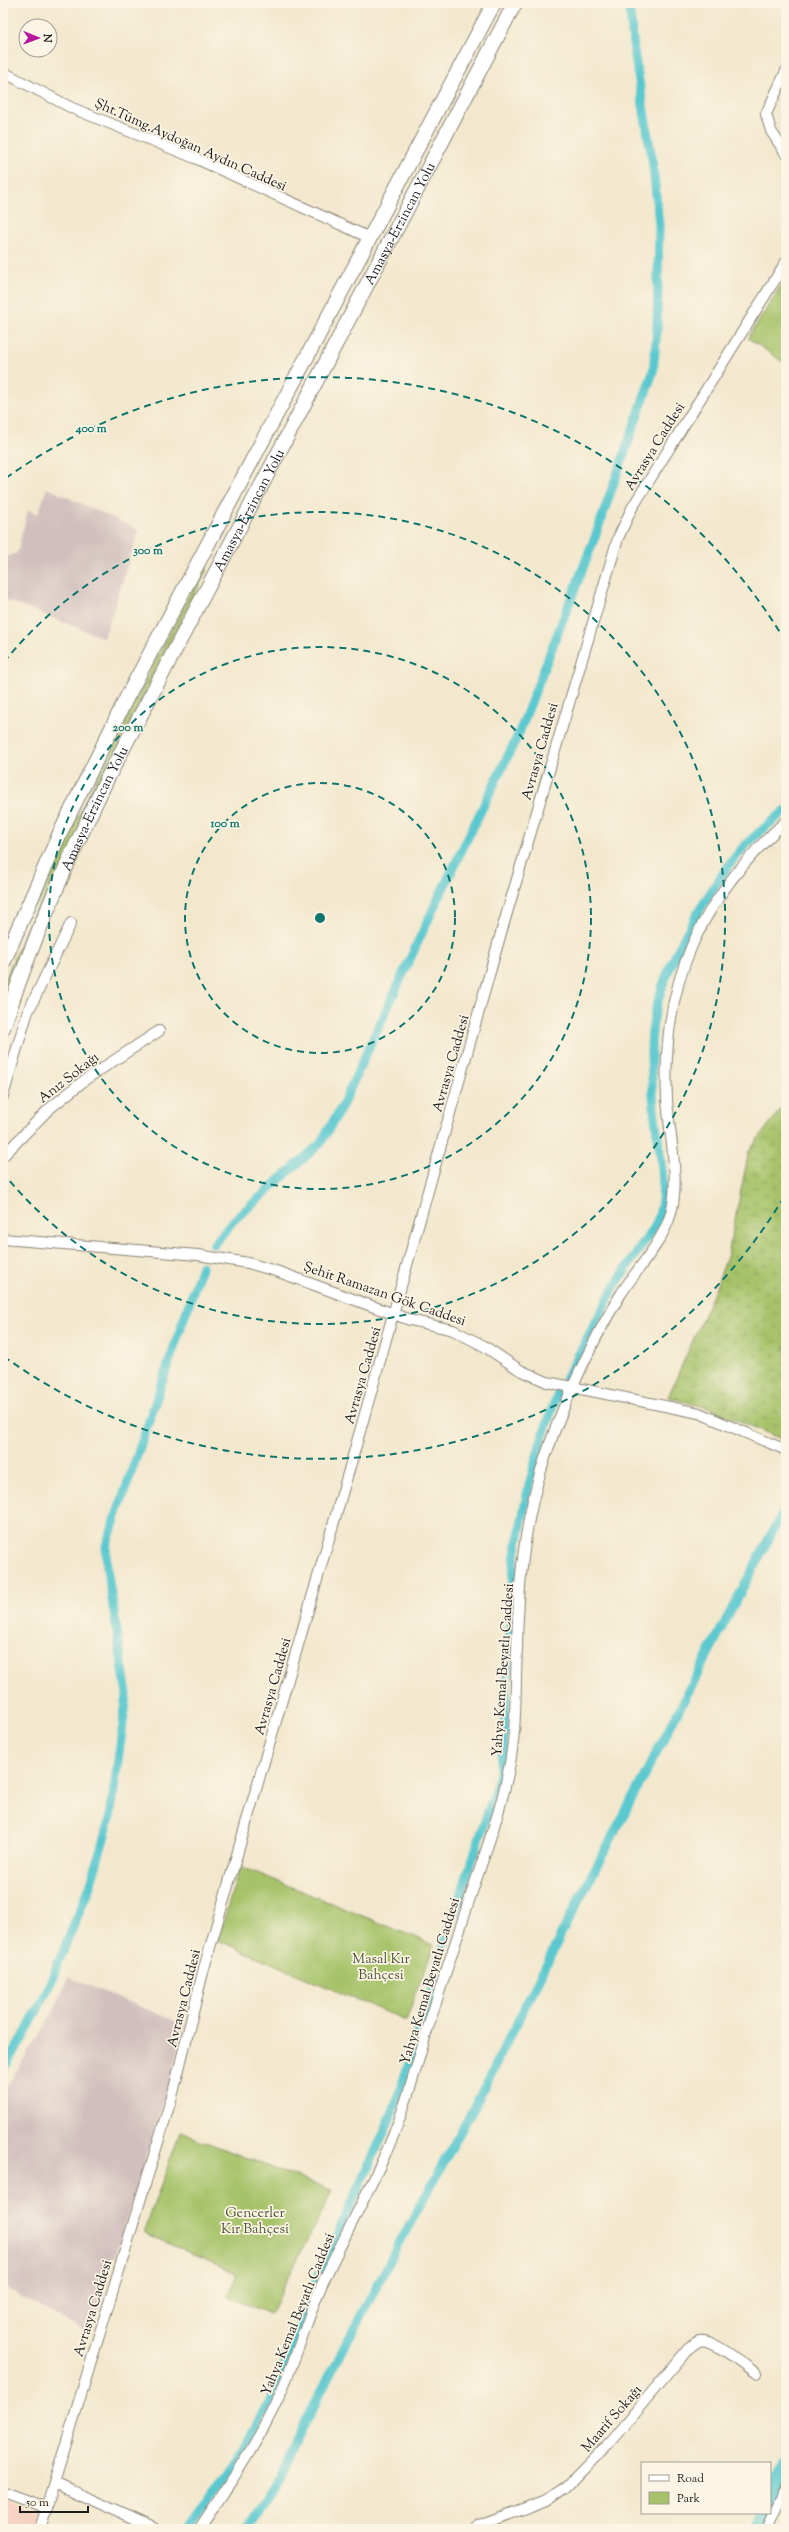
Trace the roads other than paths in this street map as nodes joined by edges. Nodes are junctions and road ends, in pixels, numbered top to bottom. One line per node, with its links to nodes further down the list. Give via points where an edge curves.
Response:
1 (494, 3): 6 (highway, Amasya-Erzincan Yolu)
2 (516, 3): 11 (highway, Amasya-Erzincan Yolu, via 107,779 51,901 17,984)
3 (786, 71): 5 (street, via 766,114 771,131)
4 (3, 72): 6 (street, Şht.Tümg.Aydoğan Aydın Caddesi, via 72,108 196,158)
5 (786, 154)
6 (370, 238): 10 (highway, Amasya-Erzincan Yolu, via 127,697 60,833)
7 (786, 262): 16 (street, Avrasya Caddesi, via 636,501 621,532 503,925)
8 (786, 821): 17 (street, Yahya Kemal Beyatlı Caddesi, via 743,862 725,886 703,921 682,970 669,1019 667,1047 667,1100 675,1188 670,1216 654,1247 604,1323)
9 (71, 923): 13 (street, via 27,1014)
10 (3, 963)
11 (3, 1028)
12 (159, 1030): 14 (street, Anız Sokağı, via 86,1079 49,1109)
13 (3, 1096)
14 (3, 1156)
15 (3, 1240): 16 (street, Şehit Ramazan Gök Caddesi, via 78,1244 229,1259 279,1272)
16 (393, 1314): 17 (street, Şehit Ramazan Gök Caddesi, via 453,1330 484,1346 520,1370 547,1382); 20 (street, Avrasya Caddesi, via 204,1968 173,2092)
17 (573, 1388): 18 (street, Şehit Ramazan Gök Caddesi, via 699,1413); 26 (street, Yahya Kemal Beyatlı Caddesi, via 540,1472 527,1530 519,1608 514,1737 504,1791 414,2076 387,2149 318,2294 280,2394 250,2451)
18 (786, 1450)
19 (756, 2373): 27 (street, Maarif Sokağı, via 716,2345 700,2341 689,2348 610,2442 567,2486 546,2500 479,2525)
20 (54, 2482): 23 (street, Avrasya Caddesi); 25 (street)
21 (786, 2486): 28 (street)
22 (3, 2492): 23 (street)
23 (47, 2508): 24 (street, Avrasya Caddesi)
24 (40, 2529)
25 (157, 2529)
26 (199, 2529)
27 (476, 2529)
28 (766, 2529)

